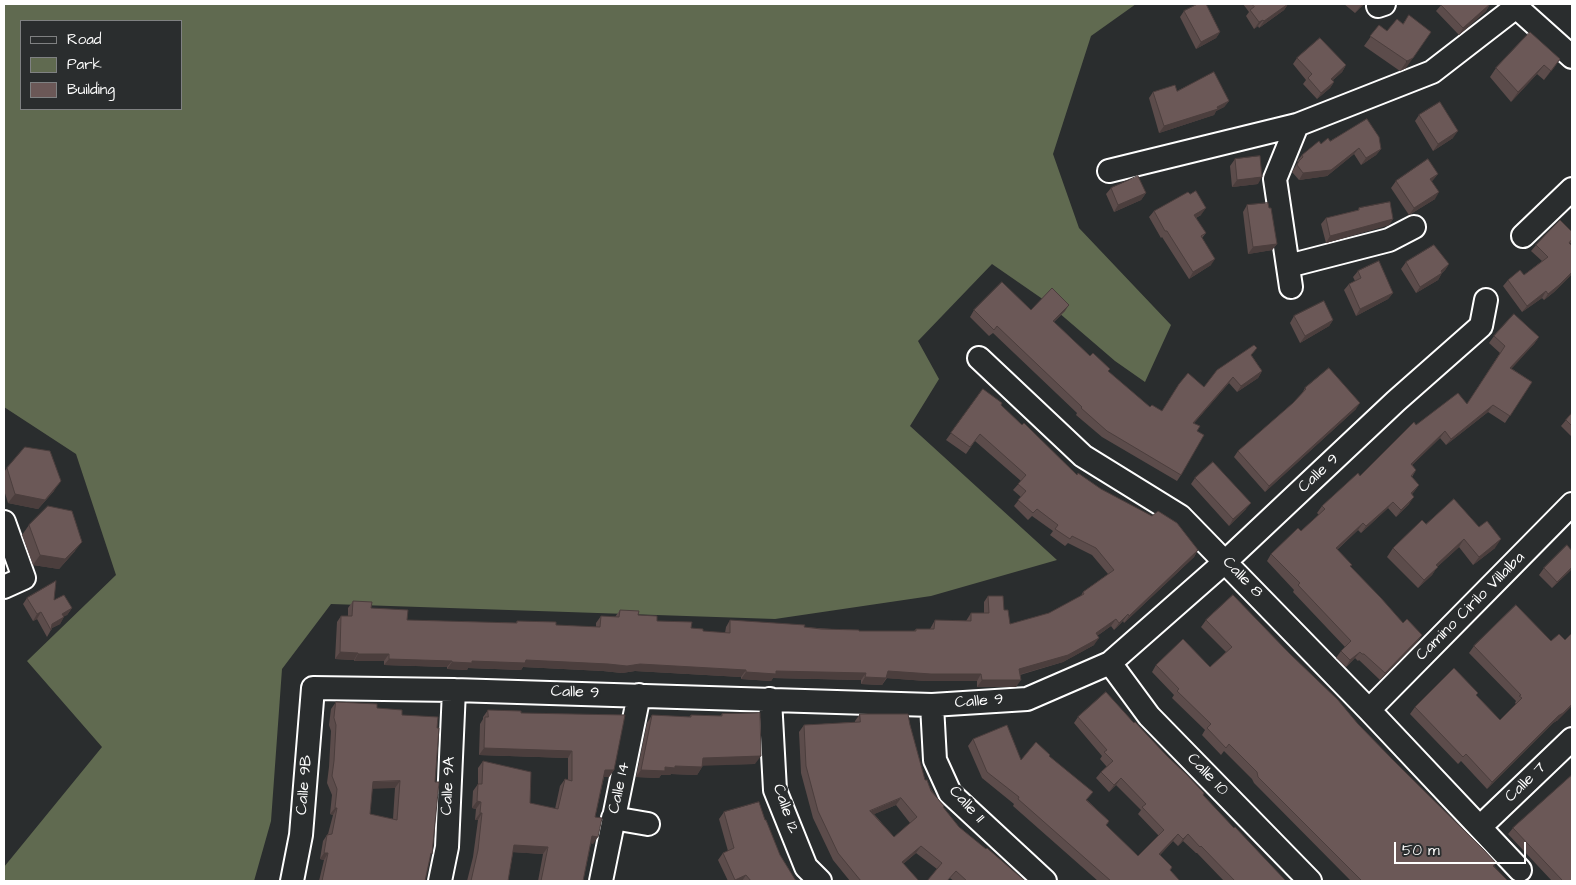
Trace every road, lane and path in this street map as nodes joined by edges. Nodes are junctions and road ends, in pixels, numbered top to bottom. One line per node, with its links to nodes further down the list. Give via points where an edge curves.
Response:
1 (1514, 6): 2 (street); 3 (street, via 1432,72)
2 (1572, 57)
3 (1297, 125): 4 (street); 6 (street, via 1275,178 1289,277 1389,240)
4 (1110, 171)
5 (1572, 189): 7 (street)
6 (1414, 227)
7 (1522, 236)
8 (1486, 300): 12 (street, Calle 9, via 1481,326)
9 (979, 358): 12 (street, Calle 8, via 1083,456 1180,516)
10 (1572, 504): 20 (street, Camino Cirilo Villalba)
11 (4, 522): 13 (street, via 24,578)
12 (1226, 561): 14 (street, Calle 9); 20 (street, Calle 8)
13 (4, 587)
14 (1110, 663): 19 (street, Calle 9, via 1027,699); 31 (street, Calle 10, via 1149,716)
15 (313, 688): 16 (street, Calle 9); 26 (street, Calle 9B, via 301,835)
16 (454, 690): 17 (street, Calle 9); 27 (street, Calle 9A, via 447,847)
17 (640, 695): 18 (street, Calle 9); 22 (street, Calle 14)
18 (770, 700): 19 (street, Calle 9); 29 (street, Calle 12, via 775,790 806,867)
19 (932, 705): 30 (street, Calle 11, via 935,760 950,792)
20 (1369, 710): 24 (street, Calle 8)
21 (1572, 739): 24 (street, Calle 7)
22 (614, 818): 23 (street); 28 (street, Calle 14)
23 (648, 824)
24 (1480, 827): 25 (street, Calle 8)
25 (1520, 870)
26 (292, 881)
27 (440, 881)
28 (601, 881)
29 (820, 881)
30 (1045, 881)
31 (1310, 881)

